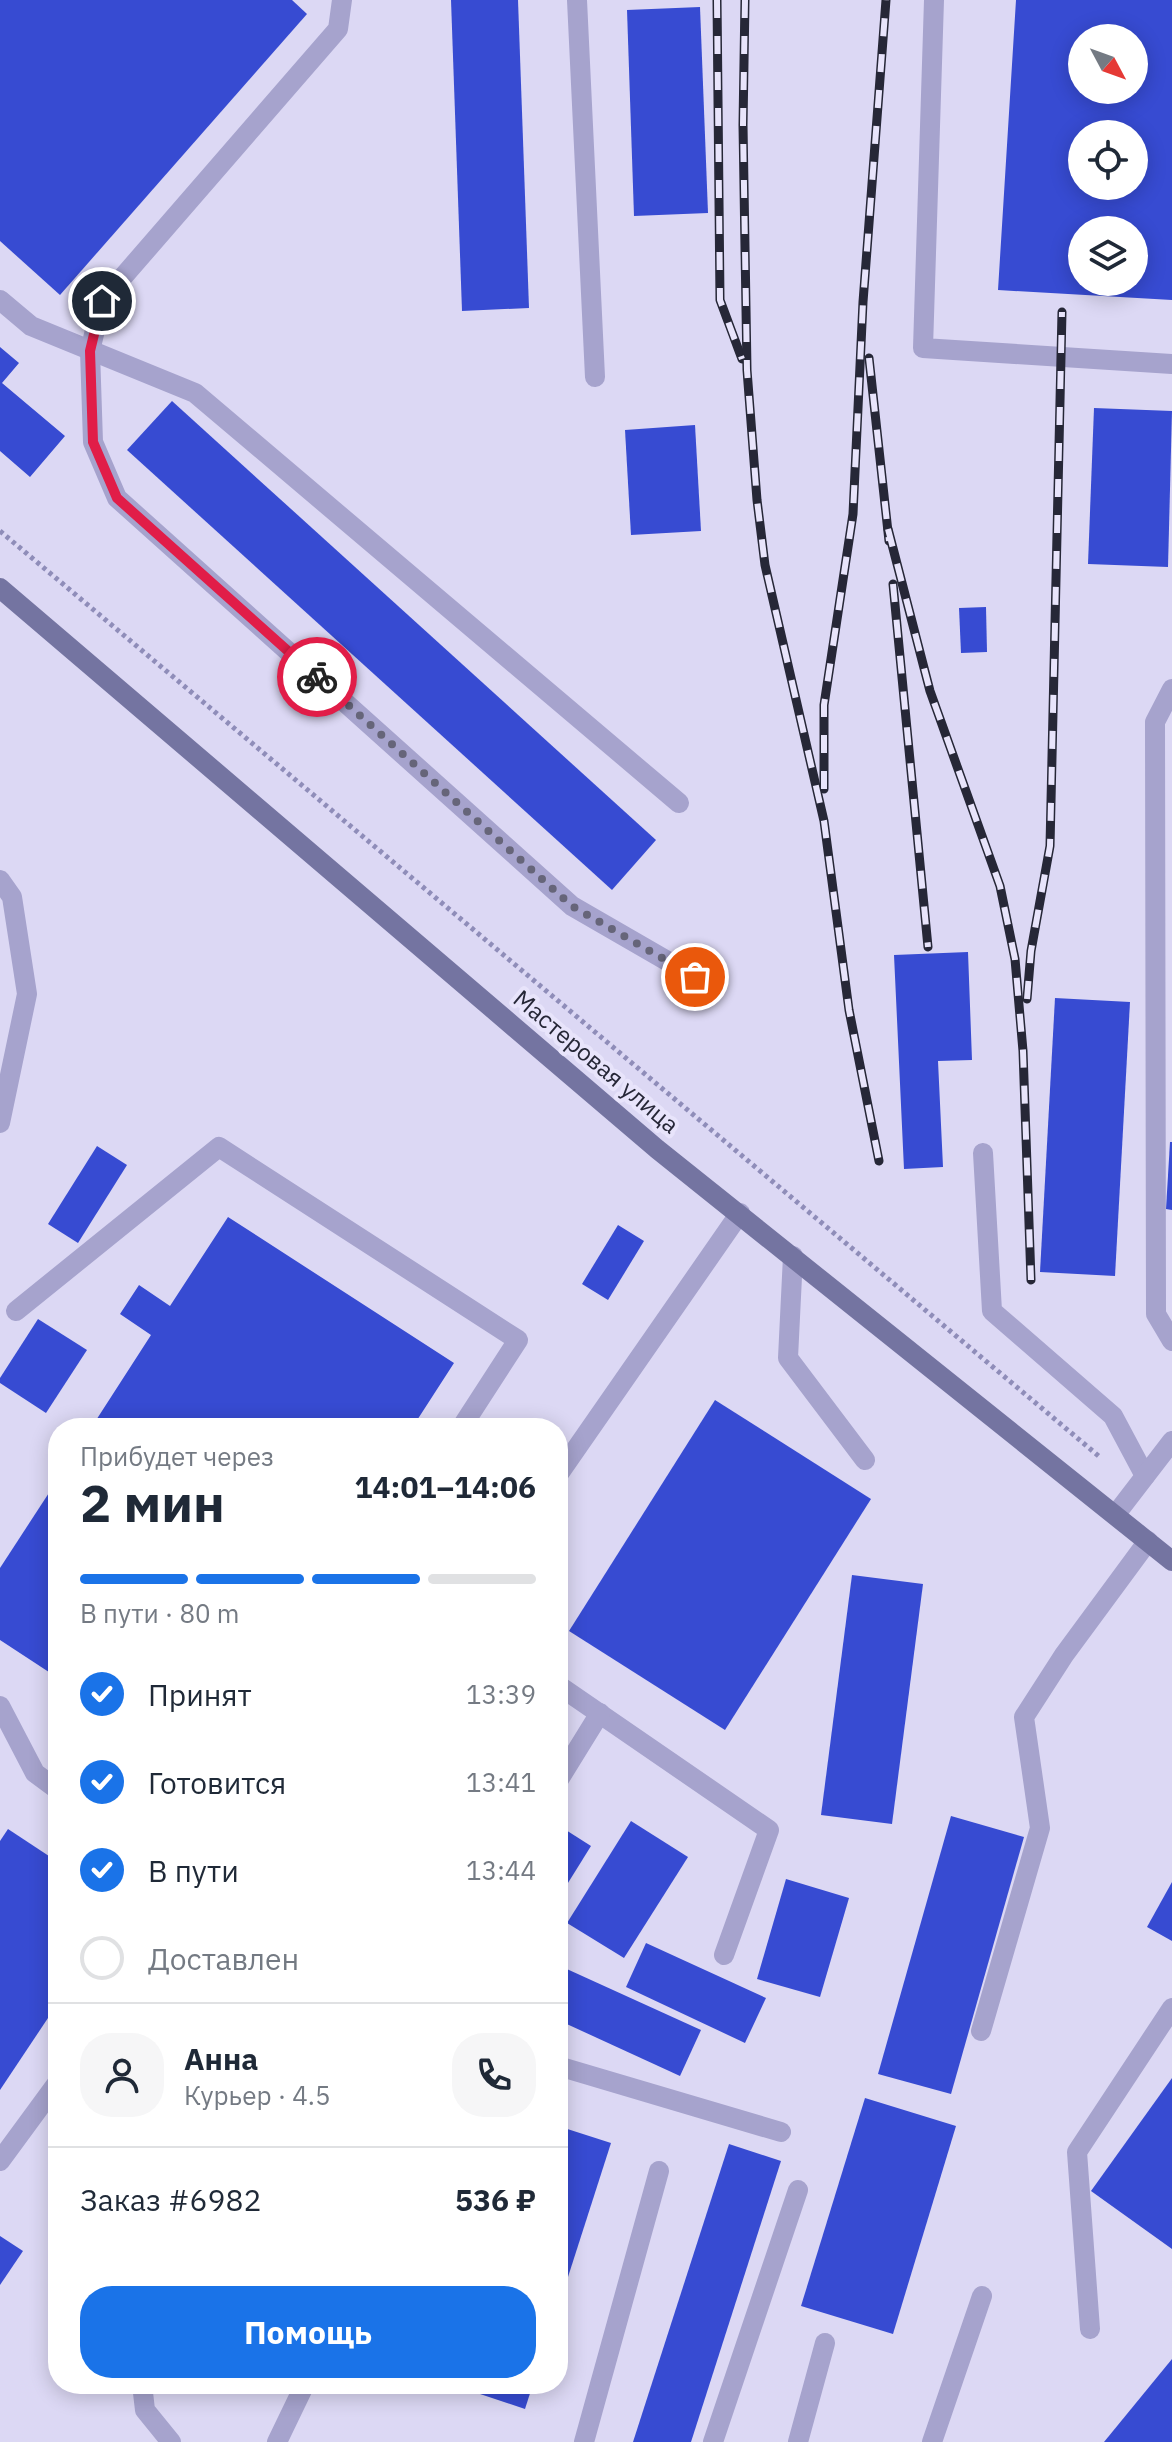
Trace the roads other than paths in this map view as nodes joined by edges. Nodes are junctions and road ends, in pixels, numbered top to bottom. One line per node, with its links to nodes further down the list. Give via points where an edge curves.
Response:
1 (342, 0): 5 (lane, via 338,29 102,301)
2 (577, 0): 7 (lane)
3 (934, 0): 6 (lane, via 923,348)
4 (0, 300): 5 (lane, via 31,326)
5 (90, 351): 10 (lane, via 195,393); 12 (lane, via 93,442 117,498 572,906)
6 (1172, 364)
7 (595, 377)
8 (0, 588): 15 (main road, Мастеровая улица, via 657,1149)
9 (1172, 689): 18 (lane, via 1155,722 1156,1314)
10 (679, 803)
11 (0, 880): 13 (lane, via 12,897 27,994)
12 (695, 977)
13 (0, 1123)
14 (983, 1153): 23 (lane, via 992,1311 1113,1416)
15 (740, 1213): 16 (main road, Мастеровая улица); 22 (lane)
16 (793, 1256): 21 (lane, via 788,1358); 24 (main road, Мастеровая улица)
17 (16, 1311): 19 (lane, via 219,1147 518,1340)
18 (1172, 1341)
19 (467, 1418)
20 (1172, 1441): 23 (lane)
21 (865, 1460)
22 (568, 1461)
23 (1141, 1482): 24 (lane)
24 (1116, 1514): 25 (main road, Мастеровая улица)
25 (1148, 1541): 26 (main road, Мастеровая улица); 34 (lane, via 1024,1717 1040,1828)
26 (1172, 1561)
27 (568, 1692): 29 (lane)
28 (0, 1706): 31 (lane, via 35,1773)
29 (600, 1713): 30 (lane); 32 (lane, via 769,1830)
30 (568, 1765)
31 (48, 1783)
32 (724, 1955)
33 (1172, 2008): 42 (lane, via 1077,2152)
34 (981, 2031)
35 (568, 2069): 37 (lane)
36 (48, 2096): 38 (lane)
37 (781, 2132)
38 (0, 2161)
39 (659, 2171): 48 (lane)
40 (798, 2190): 49 (lane)
41 (982, 2296): 51 (lane)
42 (1090, 2329)
43 (825, 2343): 50 (lane)
44 (143, 2394): 46 (lane, via 145,2410)
45 (300, 2394): 47 (lane)
46 (171, 2442)
47 (277, 2442)
48 (584, 2442)
49 (713, 2442)
50 (798, 2442)
51 (932, 2442)

